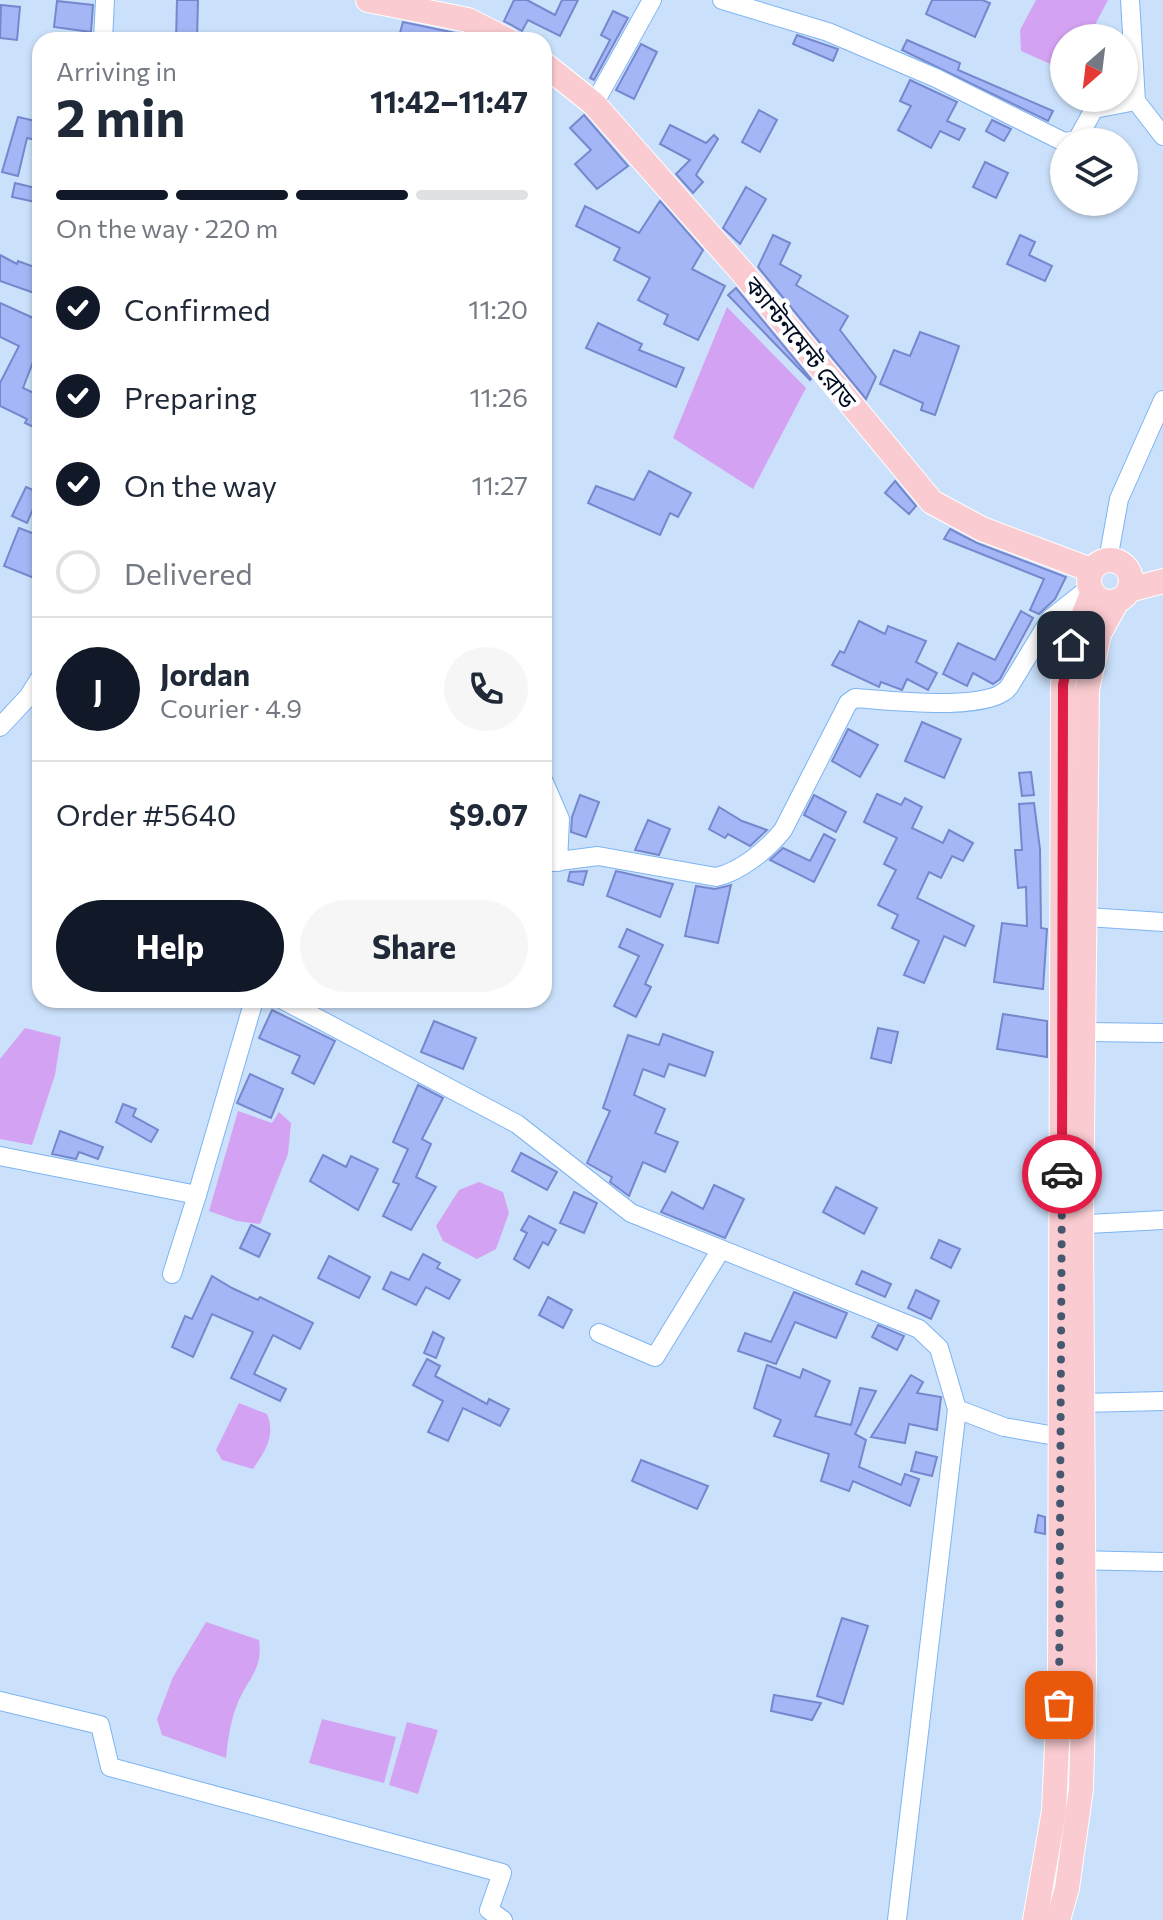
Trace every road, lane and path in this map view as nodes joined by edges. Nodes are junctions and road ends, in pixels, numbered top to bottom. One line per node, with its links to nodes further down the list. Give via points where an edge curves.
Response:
1 (105, 0): 8 (street)
2 (368, 0): 6 (main road)
3 (652, 0): 11 (street)
4 (722, 0): 13 (street, via 855,43)
5 (1130, 0): 7 (street)
6 (401, 2): 9 (main road, via 468,20)
7 (1131, 24)
8 (103, 32)
9 (491, 32)
10 (552, 70): 11 (main road, ক্যান্টনমেন্ট রোড)
11 (594, 104): 18 (main road, ক্যান্টনমেন্ট রোড, via 743,273 932,502)
12 (1138, 104): 14 (street)
13 (1050, 135)
14 (1163, 136)
15 (1163, 400): 18 (street, via 1119,499)
16 (1163, 569): 18 (main road)
17 (1163, 581): 18 (main road)
18 (1108, 582): 23 (street, via 1051,618 999,695 933,705 855,698 848,703 783,830 727,875 598,856); 24 (main road, via 1087,690); 33 (main road, via 1071,645 1063,685)
19 (32, 691): 20 (street)
20 (0, 727)
21 (552, 800): 22 (street, via 560,819)
22 (552, 857)
23 (552, 862)
24 (1087, 917): 25 (street); 28 (main road)
25 (1163, 922)
26 (252, 1008): 31 (street)
27 (298, 1008): 34 (street, via 517,1124 631,1213)
28 (1085, 1032): 29 (street); 33 (main road)
29 (1163, 1033)
30 (0, 1156): 31 (street)
31 (197, 1195): 35 (street)
32 (1163, 1220): 33 (street)
33 (1071, 1225): 38 (main road); 40 (main road)
34 (720, 1251): 36 (street, via 655,1357); 39 (street, via 919,1329 939,1348)
35 (172, 1274)
36 (599, 1333)
37 (1163, 1401): 38 (street)
38 (1083, 1403): 41 (main road)
39 (957, 1409): 40 (street, via 1004,1427); 45 (street)
40 (1061, 1437): 41 (main road)
41 (1073, 1560): 42 (street); 46 (main road, via 1054,1811); 47 (main road, via 1081,1789)
42 (1163, 1562)
43 (0, 1701): 44 (street, via 100,1725 110,1767 502,1873 489,1910)
44 (503, 1920)
45 (897, 1920)
46 (1035, 1920)
47 (1058, 1920)

